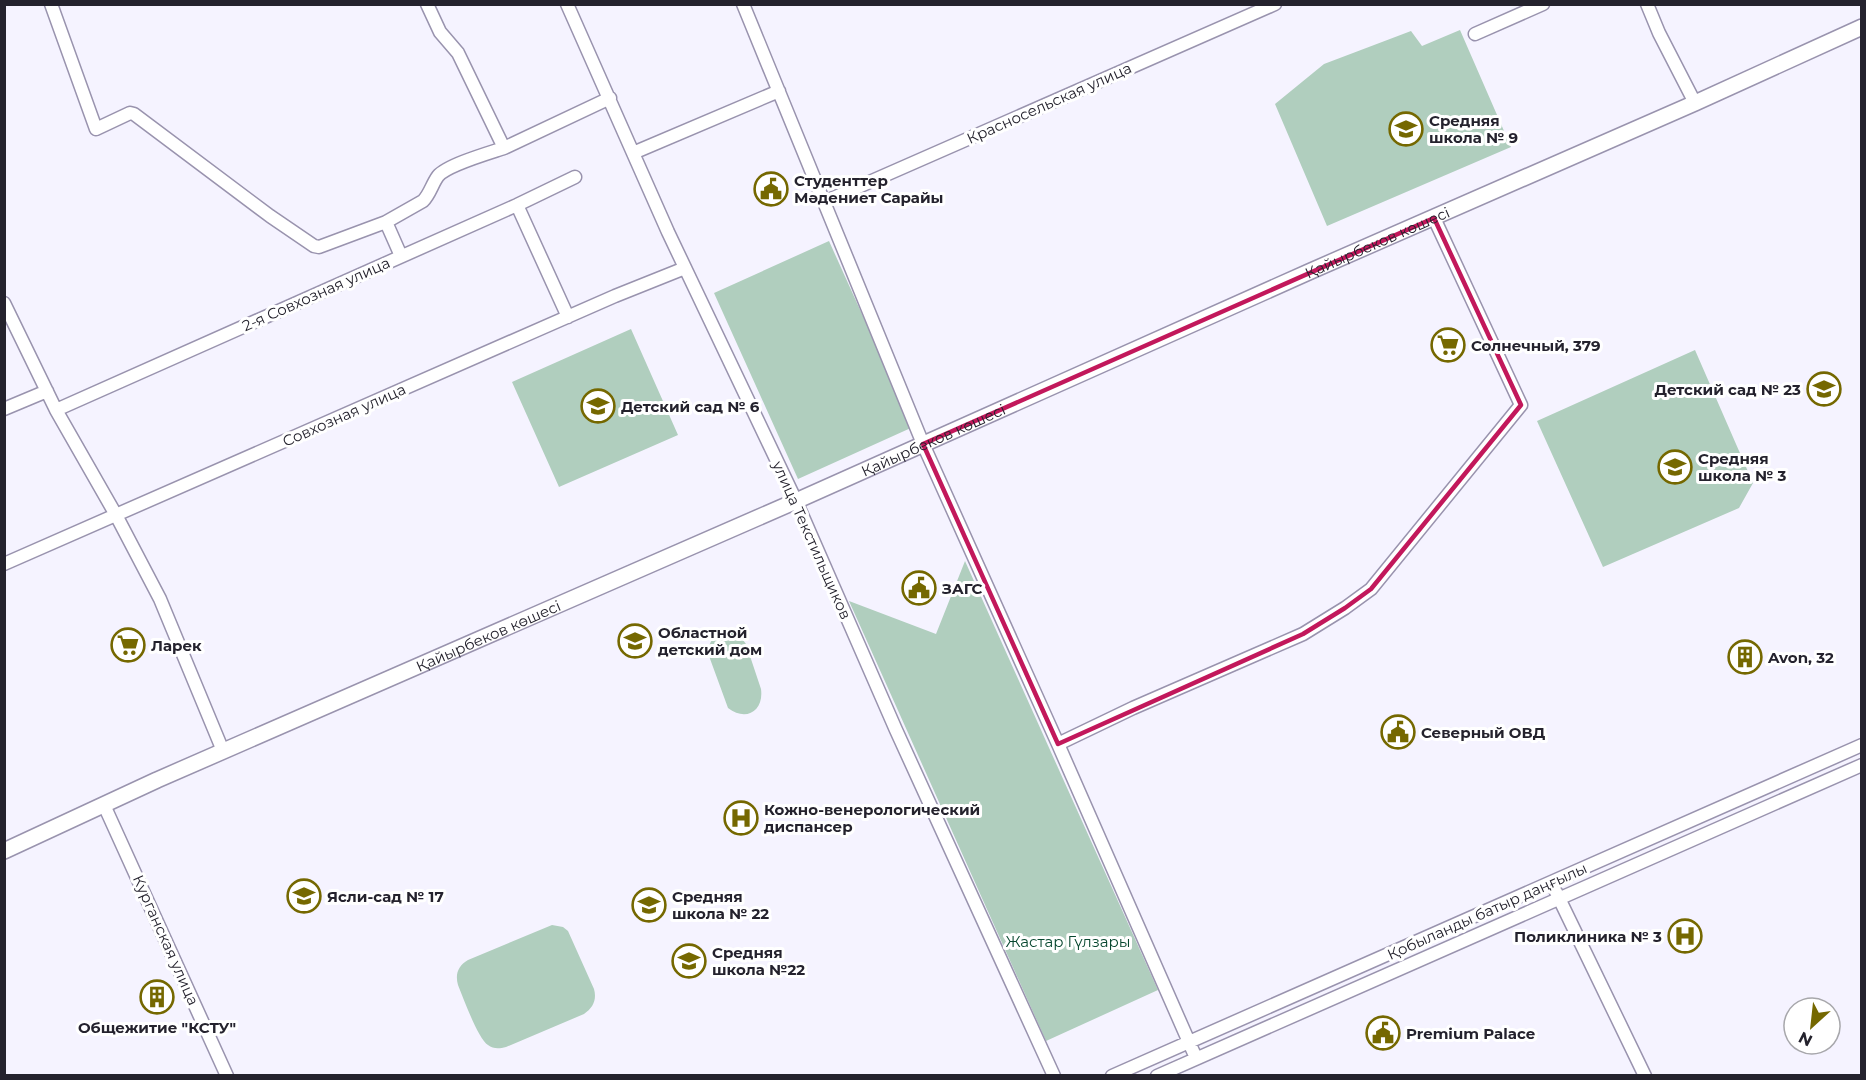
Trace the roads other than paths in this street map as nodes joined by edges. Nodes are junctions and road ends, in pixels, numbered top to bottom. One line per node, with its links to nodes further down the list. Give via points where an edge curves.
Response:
1 (51, 4): 19 (street, via 96,129 134,114 314,246)
2 (427, 4): 13 (street, via 440,32 458,53)
3 (567, 4): 11 (street, улица Текстильщиков)
4 (743, 4): 10 (street)
5 (1275, 4): 16 (street, Красносельская улица)
6 (1543, 4): 9 (street)
7 (1647, 4): 12 (street)
8 (1862, 27): 12 (main road, Қайырбеков көшесі)
9 (1475, 34)
10 (779, 91): 14 (street); 16 (street)
11 (610, 98): 13 (street); 14 (street, улица Текстильщиков)
12 (1695, 103): 18 (main road, Қайырбеков көшесі)
13 (504, 148): 19 (street, via 450,168 438,176 423,201)
14 (633, 153): 21 (street, улица Текстильщиков)
15 (575, 177): 17 (street, 2-я Совхозная улица)
16 (824, 202): 27 (street)
17 (517, 205): 20 (street, 2-я Совхозная улица); 23 (street)
18 (1434, 218): 27 (main road, Қайырбеков көшесі); 31 (street, via 1521,405 1371,589 1304,634)
19 (386, 222): 20 (street)
20 (401, 256): 26 (street, 2-я Совхозная улица)
21 (685, 268): 23 (street, Совхозная улица); 28 (street, улица Текстильщиков)
22 (4, 303): 24 (street)
23 (568, 316): 29 (street, Совхозная улица)
24 (47, 391): 25 (street); 26 (street)
25 (4, 409)
26 (56, 410): 29 (street)
27 (923, 444): 28 (main road, Қайырбеков көшесі); 31 (street)
28 (795, 501): 33 (main road, Қайырбеков көшесі); 42 (street, улица Текстильщиков)
29 (116, 515): 30 (street, Совхозная улица); 33 (street, via 160,599)
30 (4, 564)
31 (1058, 744): 39 (street)
32 (1862, 746): 37 (street, Қобыланды батыр даңғылы)
33 (223, 752): 35 (main road, Қайырбеков көшесі)
34 (1862, 765): 38 (street, Қобыланды батыр даңғылы)
35 (104, 804): 36 (main road, Қайырбеков көшесі); 41 (street, Курганская улица)
36 (4, 851)
37 (1552, 882): 38 (street); 39 (street, Қобыланды батыр даңғылы)
38 (1558, 898): 40 (street, Қобыланды батыр даңғылы); 45 (street)
39 (1189, 1042): 40 (street); 43 (street, Қобыланды батыр даңғылы)
40 (1196, 1058): 44 (street, Қобыланды батыр даңғылы)
41 (227, 1076)
42 (1054, 1076)
43 (1112, 1076)
44 (1157, 1076)
45 (1645, 1076)

